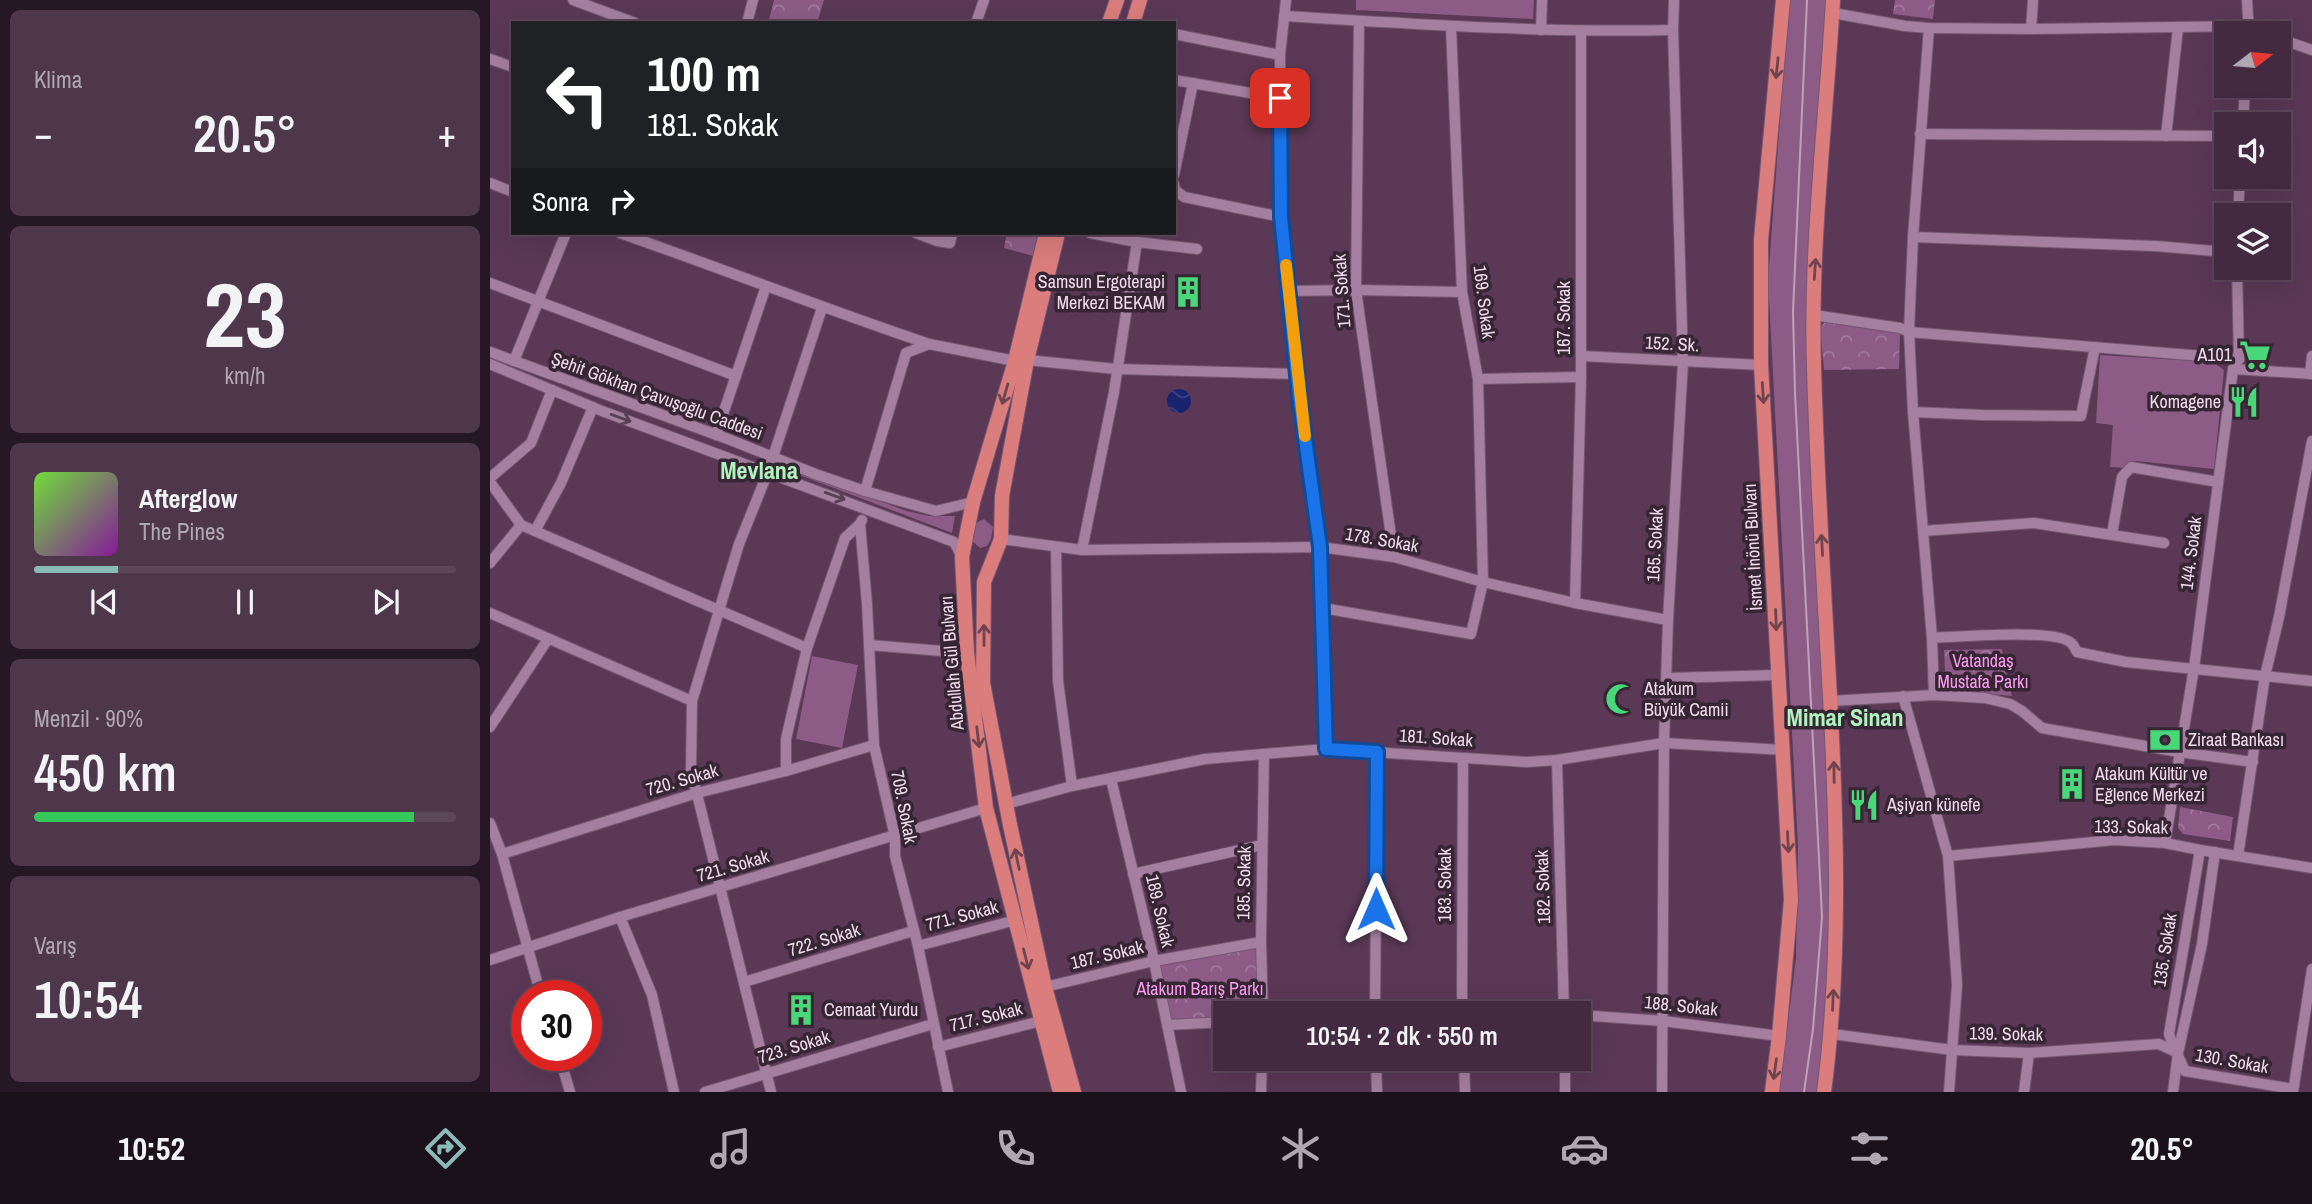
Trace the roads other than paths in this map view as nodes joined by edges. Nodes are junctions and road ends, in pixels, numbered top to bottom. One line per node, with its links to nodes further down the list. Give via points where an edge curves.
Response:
1 (573, 0): 14 (street)
2 (753, 0): 15 (street)
3 (984, 0): 16 (street)
4 (1116, 0): 17 (main road)
5 (1140, 0): 18 (main road)
6 (1286, 0): 13 (street)
7 (1542, 0): 26 (street)
8 (1674, 0): 27 (street, 165. Sokak)
9 (1783, 0): 77 (main road, İsmet İnönü Bulvarı, one-way to 77, via 1761,240)
10 (2033, 0): 24 (street)
11 (2247, 0): 20 (street)
12 (1833, 7): 22 (street, via 1905,26); 65 (main road, one-way to 12)
13 (1284, 16): 19 (street); 32 (street)
14 (630, 21)
15 (748, 21)
16 (977, 21)
17 (1110, 21)
18 (1134, 21)
19 (1359, 21): 21 (street); 60 (street, 171. Sokak)
20 (2248, 21)
21 (1451, 27): 26 (street); 62 (street, 169. Sokak)
22 (1929, 27): 24 (street); 38 (street)
23 (2178, 28): 24 (street); 25 (street); 39 (street)
24 (2031, 29)
25 (2214, 29)
26 (1541, 30): 28 (street)
27 (1673, 30): 28 (street); 74 (street, 165. Sokak)
28 (1581, 32): 70 (street, 167. Sokak)
29 (1176, 34): 32 (street)
30 (2291, 43): 31 (street)
31 (2312, 50)
32 (1280, 55): 37 (street)
33 (490, 59): 34 (street)
34 (511, 67)
35 (1176, 80): 36 (street)
36 (1193, 83): 37 (street); 41 (street)
37 (1280, 98): 45 (street)
38 (1920, 134): 39 (street); 53 (street)
39 (2166, 136): 40 (street)
40 (2214, 136)
41 (1176, 165)
42 (490, 183): 43 (street)
43 (511, 191)
44 (1176, 191): 45 (street, via 1184,197)
45 (1281, 217): 61 (street)
46 (565, 235): 63 (street)
47 (626, 235): 59 (street)
48 (921, 235): 49 (street, via 950,243)
49 (952, 235)
50 (1046, 235): 72 (main road, Abdullah Gül Bulvarı)
51 (1057, 235): 72 (main road, Abdullah Gül Bulvarı)
52 (1100, 235): 54 (street)
53 (1913, 237): 56 (street); 66 (street)
54 (1137, 242): 55 (street); 78 (street)
55 (1197, 249)
56 (2214, 251)
57 (2236, 280): 76 (street, 144. Sokak)
58 (490, 283): 63 (street)
59 (766, 286): 64 (street); 81 (street)
60 (1356, 289): 61 (street); 62 (street); 107 (street, 171. Sokak)
61 (1289, 291): 79 (street)
62 (1462, 292): 83 (street, 169. Sokak)
63 (538, 301): 73 (street); 81 (street)
64 (822, 308): 67 (street); 89 (street)
65 (1814, 315): 66 (street); 128 (main road, one-way to 65)
66 (1909, 332): 68 (street); 86 (street)
67 (929, 344): 72 (street); 93 (street, via 906,353)
68 (2095, 347): 76 (street); 86 (street, via 2081,416)
69 (490, 352): 73 (street, Şehit Gökhan Çavuşoğlu Caddesi)
70 (1581, 356): 74 (street, 152. Sk.); 82 (street, 167. Sokak)
71 (2312, 356): 80 (street)
72 (1021, 360): 78 (street); 94 (main road, Abdullah Gül Bulvarı, one-way to 94); 101 (main road, Abdullah Gül Bulvarı, via 1002,496)
73 (514, 361): 87 (street, Şehit Gökhan Çavuşoğlu Caddesi)
74 (1683, 362): 77 (street, 152. Sk.); 114 (street, 165. Sokak)
75 (490, 364): 84 (street)
76 (2236, 364): 80 (street); 92 (street, 144. Sokak)
77 (1761, 365): 121 (main road, İsmet İnönü Bulvarı, one-way to 121)
78 (1116, 369): 79 (street); 105 (street)
79 (1298, 374): 103 (street)
80 (2311, 374)
81 (736, 376): 87 (street)
82 (1581, 377): 83 (street); 110 (street, 167. Sokak)
83 (1478, 379): 109 (street, 169. Sokak)
84 (552, 390): 85 (street); 91 (street, via 531,443)
85 (593, 408): 90 (street, one-way to 90); 98 (street)
86 (1913, 412): 99 (street)
87 (716, 435): 89 (street, Şehit Gökhan Çavuşoğlu Caddesi)
88 (2312, 441): 122 (street)
89 (772, 457): 90 (street); 93 (street, Şehit Gökhan Çavuşoğlu Caddesi)
90 (768, 472): 95 (street, one-way to 95); 112 (street, via 739,544)
91 (490, 480): 97 (street)
92 (2218, 482): 100 (street, via 2131,467 2122,477); 120 (street, 144. Sokak)
93 (865, 491): 94 (street, Şehit Gökhan Çavuşoğlu Caddesi, via 936,511)
94 (973, 502): 106 (main road, Abdullah Gül Bulvarı)
95 (866, 508): 96 (street); 106 (street, via 954,542)
96 (860, 524): 117 (street, 709. Sokak); 118 (street, via 845,538)
97 (521, 525): 98 (street); 108 (street)
98 (535, 531): 112 (street)
99 (1923, 531): 100 (street, via 2034,523); 115 (street)
100 (2112, 534): 102 (street)
101 (1001, 539): 104 (street, 178. Sokak); 144 (main road, Abdullah Gül Bulvarı, one-way to 101, via 983,683 984,582)
102 (2164, 543)
103 (1320, 547): 105 (street, 178. Sokak); 107 (street, 178. Sokak); 111 (street)
104 (1056, 548): 105 (street, 178. Sokak); 142 (street, via 1058,681)
105 (1082, 550)
106 (962, 557): 119 (main road, Abdullah Gül Bulvarı)
107 (1394, 557): 109 (street, 178. Sokak)
108 (490, 563)
109 (1483, 582): 110 (street, 178. Sokak); 111 (street, 169. Sokak, via 1471,634)
110 (1575, 603): 114 (street, 178. Sokak)
111 (1323, 608): 132 (street)
112 (721, 611): 118 (street); 127 (street)
113 (490, 613): 116 (street)
114 (1668, 620): 123 (street, 165. Sokak)
115 (1932, 638): 120 (street, via 2018,634 2060,638 2071,642 2077,652); 125 (street)
116 (548, 639): 127 (street); 129 (street)
117 (869, 645): 119 (street); 131 (street, 709. Sokak)
118 (807, 648): 140 (street, via 786,739)
119 (967, 653): 145 (main road, Abdullah Gül Bulvarı, one-way to 145)
120 (2194, 668): 122 (street); 135 (street, 144. Sokak)
121 (1778, 675): 123 (street); 133 (main road, İsmet İnönü Bulvarı)
122 (2264, 676): 124 (street); 139 (street)
123 (1667, 678): 130 (street, 165. Sokak)
124 (2312, 681)
125 (1934, 695): 126 (street); 135 (street, via 2000,700 2042,728)
126 (1903, 696): 128 (street); 153 (street)
127 (692, 701): 143 (street, via 691,770)
128 (1830, 701): 181 (main road, one-way to 128, via 1836,893)
129 (490, 727)
130 (1664, 743): 133 (street, 181. Sokak); 138 (street, 181. Sokak); 176 (street, 165. Sokak)
131 (874, 745): 140 (street, 720. Sokak); 147 (street, 709. Sokak)
132 (1326, 749): 134 (street, 181. Sokak); 136 (street, 181. Sokak)
133 (1784, 750): 182 (main road, İsmet İnönü Bulvarı, one-way to 182, via 1791,900)
134 (1377, 752): 137 (street, 181. Sokak); 171 (street)
135 (2179, 752): 139 (street); 148 (street, 144. Sokak)
136 (1264, 754): 141 (street, 181. Sokak, via 1205,759); 149 (street, 185. Sokak)
137 (1463, 758): 138 (street, 181. Sokak); 172 (street, 183. Sokak)
138 (1557, 760): 173 (street, 182. Sokak)
139 (2253, 762): 154 (street)
140 (786, 771): 143 (street, 720. Sokak)
141 (1111, 779): 142 (street, 181. Sokak); 156 (street, 189. Sokak)
142 (1072, 786): 144 (street, 181. Sokak)
143 (697, 793): 152 (street, 720. Sokak); 157 (street)
144 (1006, 804): 169 (main road, Abdullah Gül Bulvarı, one-way to 144)
145 (986, 808): 147 (street, 721. Sokak); 159 (main road, Abdullah Gül Bulvarı)
146 (490, 823): 152 (street)
147 (895, 837): 157 (street, 721. Sokak); 160 (street, 709. Sokak, via 895,856)
148 (2165, 842): 150 (street, 133. Sokak); 153 (street, 133. Sokak, via 2114,840)
149 (1262, 845): 156 (street); 161 (street, 185. Sokak)
150 (2200, 850): 151 (street, 133. Sokak); 186 (street, 135. Sokak, via 2169,1034)
151 (2216, 852): 154 (street, 133. Sokak); 186 (street, 135. Sokak)
152 (502, 854): 163 (street)
153 (1948, 856): 184 (street, via 1956,985)
154 (2238, 856): 155 (street, 133. Sokak)
155 (2312, 868)
156 (1133, 874): 165 (street, 189. Sokak)
157 (721, 887): 158 (street, 721. Sokak); 168 (street)
158 (620, 917): 163 (street, 721. Sokak); 195 (street, via 652,995)
159 (1016, 920): 162 (street, 771. Sokak); 175 (main road, Abdullah Gül Bulvarı, one-way to 175)
160 (914, 931): 162 (street, 709. Sokak); 168 (street, 722. Sokak)
161 (1261, 942): 165 (street, 187. Sokak); 170 (street, 185. Sokak)
162 (918, 946): 178 (street, 709. Sokak)
163 (527, 948): 164 (street, 721. Sokak); 167 (street)
164 (490, 960)
165 (1154, 961): 169 (street, 187. Sokak); 179 (street, 189. Sokak)
166 (2312, 969): 180 (street)
167 (536, 980)
168 (744, 982): 192 (street)
169 (1045, 988): 200 (main road, Abdullah Gül Bulvarı)
170 (1263, 1001)
171 (1375, 1001)
172 (1462, 1001)
173 (1564, 1001)
174 (1591, 1016): 176 (street, 188. Sokak)
175 (1041, 1021): 183 (street, 717. Sokak); 199 (main road, Abdullah Gül Bulvarı)
176 (1663, 1021): 182 (street, 188. Sokak); 206 (street, 165. Sokak)
177 (1213, 1023): 179 (street)
178 (933, 1024): 183 (street, 709. Sokak); 192 (street, 723. Sokak)
179 (1167, 1025): 201 (street, 189. Sokak)
180 (2308, 1027): 193 (street)
181 (1832, 1034): 184 (street, 139. Sokak); 208 (main road)
182 (1780, 1036): 207 (main road, İsmet İnönü Bulvarı, one-way to 207)
183 (938, 1047): 198 (street, 709. Sokak)
184 (1952, 1051): 185 (street, 139. Sokak); 209 (street)
185 (2029, 1053): 186 (street, 139. Sokak, via 2159,1044); 210 (street)
186 (2178, 1053): 193 (street, 130. Sokak, via 2185,1071); 211 (street, 135. Sokak)
187 (564, 1071): 194 (street)
188 (1262, 1071): 202 (street)
189 (1376, 1071): 203 (street)
190 (1464, 1071): 204 (street)
191 (1565, 1071): 205 (street)
192 (767, 1074): 196 (street, 723. Sokak); 197 (street)
193 (2293, 1091)
194 (570, 1092)
195 (674, 1092)
196 (705, 1092)
197 (771, 1092)
198 (948, 1092)
199 (1060, 1092)
200 (1074, 1092)
201 (1181, 1092)
202 (1261, 1092)
203 (1377, 1092)
204 (1465, 1092)
205 (1565, 1092)
206 (1662, 1092)
207 (1772, 1092)
208 (1824, 1092)
209 (1949, 1092)
210 (2024, 1092)
211 (2173, 1092)

